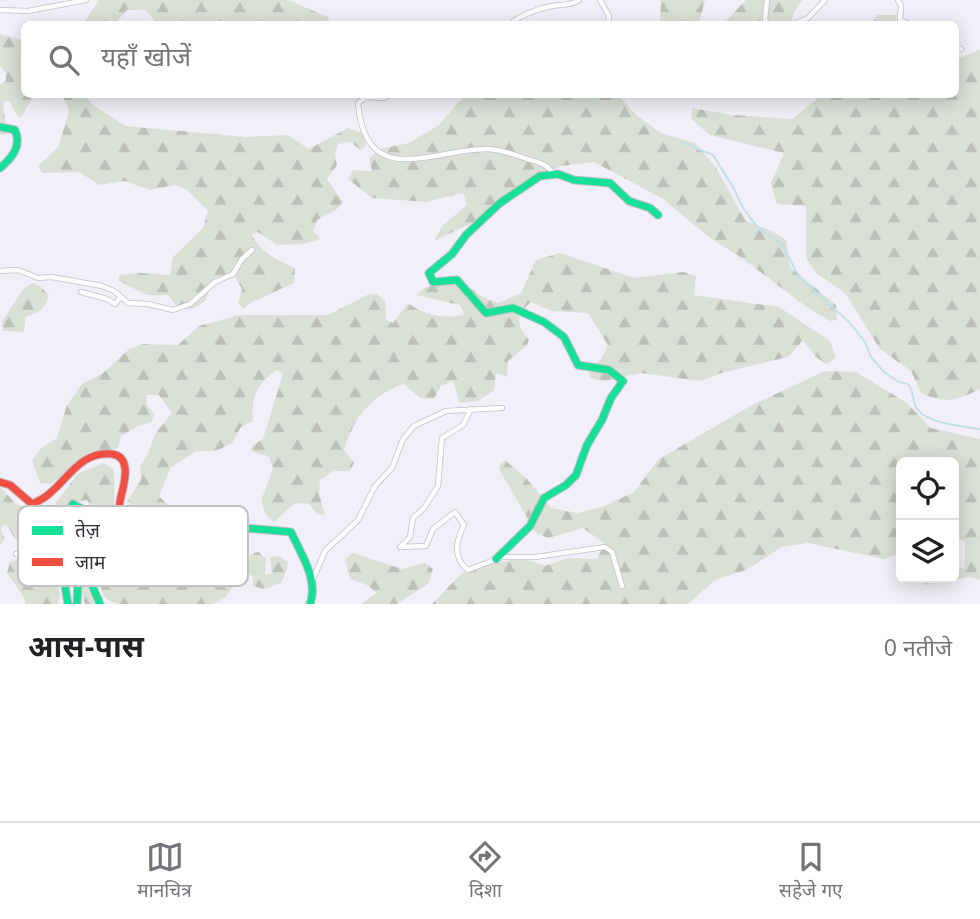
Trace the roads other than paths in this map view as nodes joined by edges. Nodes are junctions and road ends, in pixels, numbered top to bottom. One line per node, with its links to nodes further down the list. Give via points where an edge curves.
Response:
1 (86, 0): 7 (street, via 28,11)
2 (579, 0): 8 (street)
3 (600, 0): 9 (street)
4 (768, 0): 10 (street)
5 (825, 0): 11 (street)
6 (898, 0): 12 (street)
7 (0, 10)
8 (516, 21)
9 (608, 21)
10 (766, 21)
11 (801, 21)
12 (903, 21)
13 (365, 98): 16 (street, via 358,103 364,135 396,159 488,149 547,166)
14 (0, 127): 15 (main road, via 15,130 19,143)
15 (0, 168)
16 (554, 175): 17 (main road, via 610,183 629,201); 27 (main road, via 535,178 506,198 429,273 432,282 457,281 482,311 513,308 548,324 569,344 578,365 598,366 623,381 587,445 576,475 544,498 530,526)
17 (658, 215)
18 (251, 250): 21 (street, via 233,274 215,282 183,308 128,303)
19 (0, 271): 21 (street, via 18,270 38,278 52,276 102,286)
20 (81, 292): 21 (street, via 115,304)
21 (120, 298)
22 (502, 408): 23 (street)
23 (471, 409): 27 (street, via 463,425 440,441 438,486 413,518 410,537 400,547 428,545 433,529 454,512 464,525 456,543 464,568 472,571); 28 (street, via 439,413 409,430 392,468 375,486 358,520 325,551)
24 (0, 482): 25 (main road, via 11,484 32,504 46,497 81,461 117,455 125,466)
25 (119, 506)
26 (248, 528): 28 (main road, via 291,532)
27 (496, 559): 32 (street, via 605,547 612,552)
28 (312, 580): 36 (main road)
29 (65, 586): 33 (main road)
30 (77, 586): 34 (main road)
31 (91, 586): 35 (main road)
32 (622, 586)
33 (68, 604)
34 (78, 604)
35 (100, 604)
36 (310, 604)

